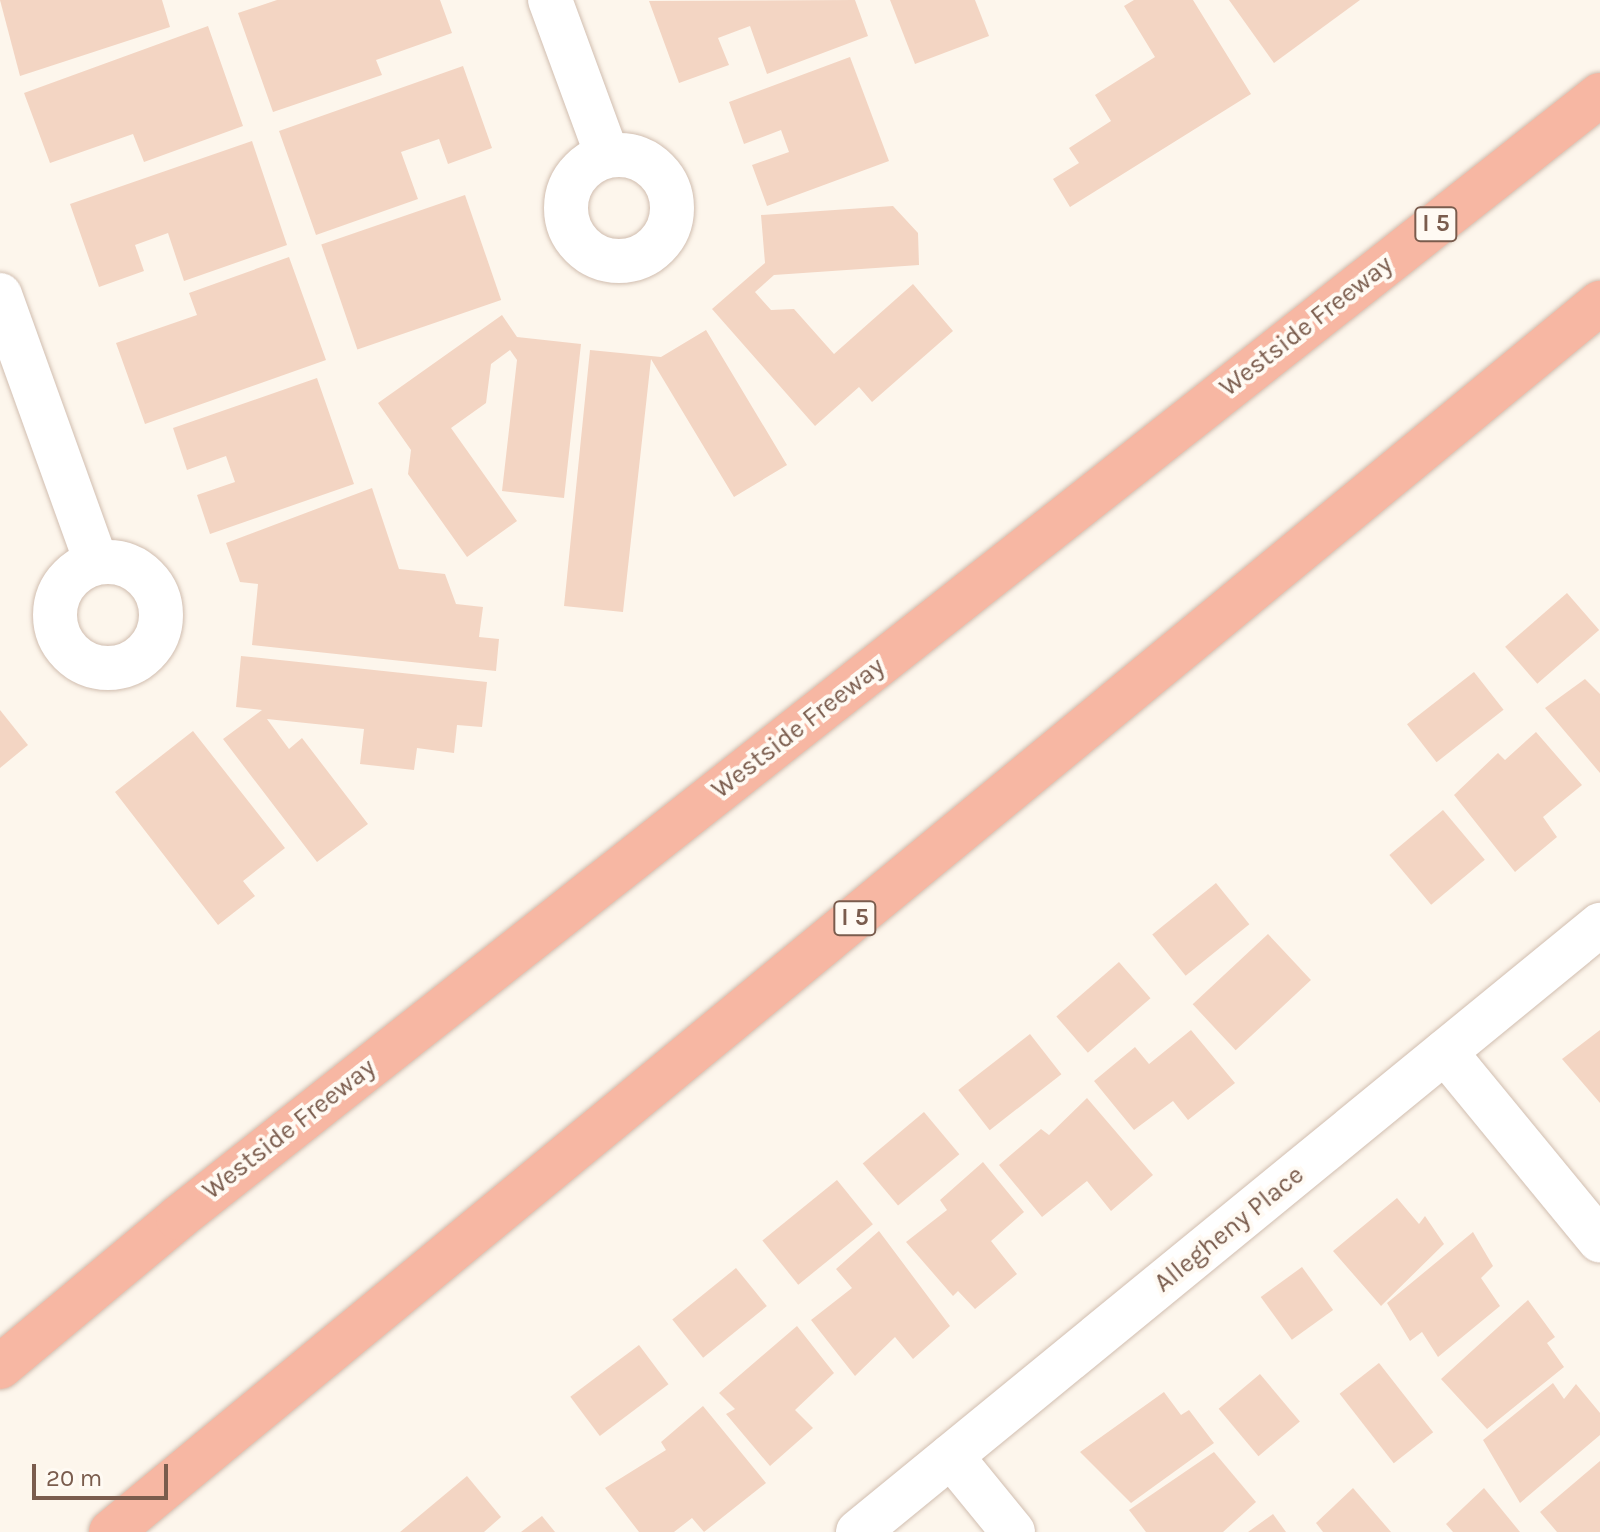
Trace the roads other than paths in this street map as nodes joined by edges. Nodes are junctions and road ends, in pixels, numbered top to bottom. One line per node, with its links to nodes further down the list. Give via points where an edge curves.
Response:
1 (550, 0): 3 (street)
2 (1600, 95): 10 (highway, Westside Freeway / I 5, via 178,1218)
3 (607, 155)
4 (0, 295): 6 (street)
5 (1600, 303): 12 (highway, I 5)
6 (96, 562)
7 (1600, 925): 8 (street, Allegheny Place)
8 (1445, 1052): 9 (street); 11 (street, Allegheny Place)
9 (1600, 1241)
10 (0, 1367)
11 (951, 1456): 13 (street, Allegheny Place); 14 (street)
12 (111, 1532)
13 (858, 1532)
14 (1013, 1532)

